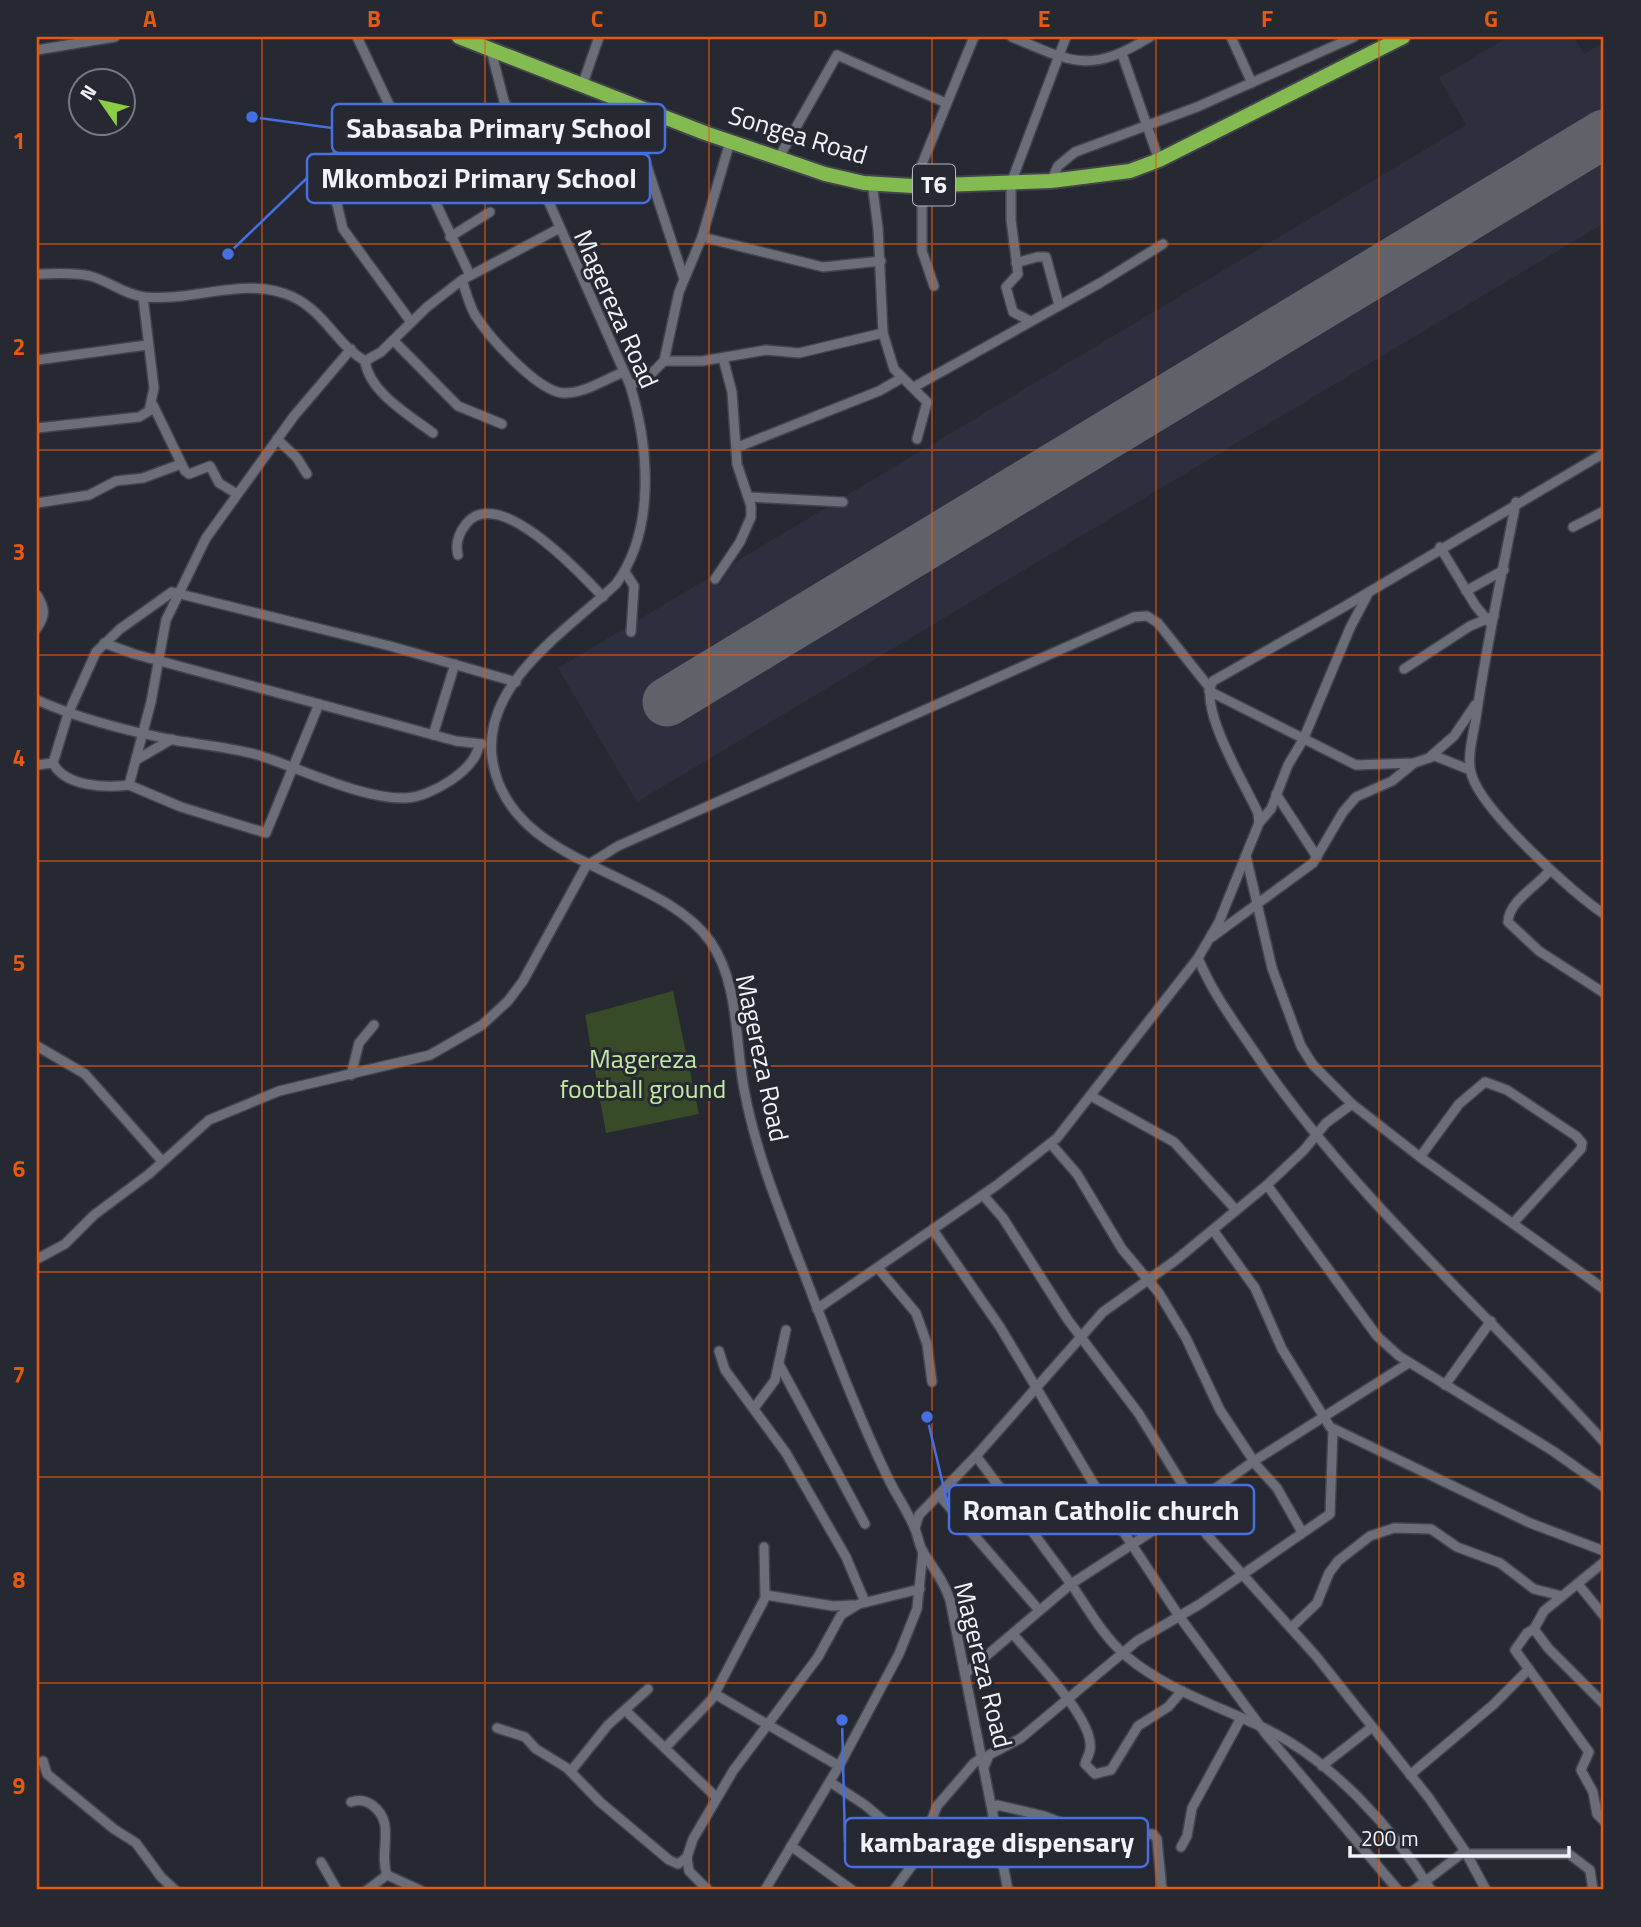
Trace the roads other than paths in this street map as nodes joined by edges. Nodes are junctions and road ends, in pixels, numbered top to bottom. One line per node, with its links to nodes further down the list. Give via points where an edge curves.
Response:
1 (115, 37): 13 (street)
2 (357, 37): 21 (street)
3 (462, 37): 12 (highway, Songea Road / T6)
4 (599, 37): 17 (street)
5 (974, 37): 18 (street)
6 (1012, 37): 15 (street)
7 (1066, 37): 15 (street)
8 (1150, 37): 14 (street)
9 (1231, 37): 16 (street)
10 (1354, 37): 16 (street)
11 (1400, 37): 24 (highway, Songea Road / T6)
12 (491, 50): 17 (highway, Songea Road / T6); 30 (street, Magereza Road, via 504,102)
13 (37, 51)
14 (1122, 54): 15 (street, via 1085,62); 20 (street)
15 (1058, 56): 27 (street)
16 (1252, 83): 20 (street)
17 (582, 86): 19 (highway, Songea Road / T6)
18 (946, 103): 23 (street, via 837,55); 28 (street)
19 (635, 106): 22 (highway, Songea Road / T6); 38 (street, via 642,151)
20 (1147, 125): 24 (street); 25 (street, via 1075,152 1058,166)
21 (400, 126): 31 (street); 42 (street, via 338,153 328,167 343,229)
22 (730, 142): 23 (highway, Songea Road / T6); 32 (street)
23 (778, 159): 26 (highway, Songea Road / T6)
24 (1159, 160): 25 (highway, Songea Road / T6, via 1130,171)
25 (1051, 181): 27 (highway, Songea Road / T6)
26 (872, 183): 28 (highway, Songea Road / T6); 34 (street)
27 (1011, 183): 28 (highway, Songea Road / T6); 35 (street)
28 (917, 186): 39 (street, via 922,251)
29 (490, 212): 31 (street)
30 (558, 229): 37 (street); 52 (street, Magereza Road)
31 (450, 237): 37 (street)
32 (702, 237): 34 (street, via 823,267); 38 (street)
33 (1163, 244): 41 (street)
34 (881, 261): 44 (street)
35 (1016, 263): 41 (street, via 1046,257); 43 (street, via 1018,274 1007,284 1007,296 1015,315)
36 (37, 274): 40 (street, via 90,276)
37 (466, 278): 42 (street); 52 (street, via 474,313 484,328 545,386 560,393 574,392)
38 (684, 279): 51 (street)
39 (934, 286)
40 (143, 297): 46 (street); 47 (street, via 267,290 305,304)
41 (1059, 305): 43 (street)
42 (411, 321): 45 (street)
43 (1030, 321): 54 (street)
44 (883, 333): 48 (street, via 799,353 766,350); 53 (street)
45 (393, 340): 50 (street); 59 (street, via 458,406)
46 (147, 345): 49 (street); 58 (street)
47 (351, 349): 50 (street); 62 (street)
48 (723, 358): 51 (street); 64 (street)
49 (37, 360)
50 (365, 360): 61 (street, via 378,387)
51 (664, 361): 55 (street, via 648,377)
52 (624, 372): 55 (street, Magereza Road)
53 (900, 379): 56 (street); 64 (street)
54 (932, 379): 56 (street); 57 (street)
55 (630, 385): 78 (street, Magereza Road, via 641,424 645,479 640,523)
56 (914, 387): 57 (street)
57 (925, 398): 63 (street, via 927,410)
58 (153, 405): 60 (street, via 139,417); 66 (street)
59 (502, 424)
60 (37, 428)
61 (433, 433)
62 (277, 439): 67 (street); 68 (street)
63 (917, 439)
64 (738, 447): 69 (street, via 739,473)
65 (1604, 453): 71 (street)
66 (181, 464): 68 (street, via 189,474 210,466 219,483); 72 (street, via 142,478 116,481 89,495)
67 (307, 474)
68 (237, 494): 82 (street, via 212,526)
69 (748, 497): 70 (street); 79 (street, via 748,527)
70 (843, 502)
71 (1516, 502): 75 (street); 77 (street)
72 (37, 503)
73 (1604, 512): 74 (street)
74 (1573, 527)
75 (1440, 547): 80 (street); 81 (street)
76 (458, 555): 84 (street, via 458,538 470,519 480,515 509,520 545,540)
77 (1504, 570): 81 (street); 85 (street)
78 (625, 572): 84 (street, Magereza Road); 87 (street, via 634,586)
79 (715, 579)
80 (1370, 591): 93 (street, via 1219,676); 101 (street)
81 (1466, 591): 85 (street)
82 (182, 592): 88 (street, via 167,593); 89 (street, via 166,620); 90 (street, via 198,600)
83 (37, 595): 86 (street, via 44,608)
84 (603, 597): 92 (street, Magereza Road)
85 (1490, 619): 91 (street); 94 (street)
86 (37, 628)
87 (631, 632)
88 (104, 643): 89 (street); 97 (street)
89 (158, 660): 96 (street); 98 (street)
90 (455, 664): 92 (street); 99 (street)
91 (1404, 668)
92 (516, 681): 102 (street, Magereza Road, via 501,705)
93 (1209, 689): 101 (street); 113 (street, via 1222,738); 116 (street, via 1158,623 1147,616 1134,617 698,809)
94 (1478, 699): 104 (street, via 1454,736); 110 (street)
95 (37, 700): 97 (street)
96 (319, 704): 99 (street); 109 (street)
97 (68, 714): 98 (street); 106 (street)
98 (143, 734): 100 (street); 105 (street)
99 (433, 735): 103 (street)
100 (172, 739): 105 (street); 109 (street, via 256,755)
101 (1303, 740): 107 (street, via 1356,765); 112 (street)
102 (491, 744): 103 (street); 116 (street, Magereza Road, via 496,775 516,810 552,844)
103 (479, 745): 109 (street, via 474,758 460,771 434,792 416,797 385,796)
104 (1431, 756): 107 (street); 110 (street)
105 (136, 760): 111 (street)
106 (53, 763): 108 (street); 111 (street, via 62,773 96,787)
107 (1414, 763): 115 (street, via 1392,781 1353,800)
108 (37, 765)
109 (292, 768): 111 (street, via 266,833 181,807)
110 (1470, 770): 117 (street, via 1488,804)
111 (129, 785)
112 (1276, 794): 113 (street, via 1269,813); 115 (street)
113 (1259, 823): 114 (street)
114 (1246, 856): 118 (street); 120 (street)
115 (1317, 857): 118 (street)
116 (586, 866): 125 (street, via 528,971 500,1009 430,1055); 142 (street, Magereza Road, via 668,904 700,929 717,954 730,993 744,1089 771,1194)
117 (1550, 870): 119 (street); 122 (street, via 1519,901 1508,922 1539,951)
118 (1258, 902): 120 (street); 127 (street, via 1272,968 1301,1046 1318,1072)
119 (1604, 914)
120 (1211, 938): 121 (street)
121 (1198, 958): 126 (street); 128 (street, via 1252,1049)
122 (1604, 993)
123 (374, 1025): 125 (street, via 359,1043)
124 (37, 1046): 131 (street, via 85,1073)
125 (351, 1075): 131 (street, via 279,1091 231,1108 194,1129)
126 (1091, 1096): 129 (street); 134 (street, via 1174,1142)
127 (1352, 1104): 128 (street); 130 (street)
128 (1315, 1135): 132 (street); 143 (street, via 1417,1250)
129 (1051, 1144): 133 (street); 140 (street, via 1077,1174 1115,1237)
130 (1420, 1157): 135 (street); 135 (street, via 1460,1104 1487,1082 1507,1090 1576,1136 1581,1149)
131 (162, 1161): 138 (street, via 65,1244)
132 (1267, 1185): 134 (street); 148 (street, via 1377,1336)
133 (983, 1195): 136 (street); 145 (street)
134 (1236, 1210): 137 (street)
135 (1514, 1223): 141 (street)
136 (933, 1230): 139 (street); 151 (street)
137 (1213, 1230): 140 (street); 153 (street, via 1255,1288 1282,1349)
138 (37, 1259)
139 (878, 1268): 142 (street); 149 (street, via 916,1313 927,1344)
140 (1149, 1280): 145 (street, via 1102,1312); 157 (street, via 1186,1338 1220,1410)
141 (1604, 1289)
142 (817, 1309): 162 (street, Magereza Road, via 885,1470)
143 (1491, 1321): 150 (street); 155 (street)
144 (786, 1330): 147 (street)
145 (1081, 1335): 151 (street); 160 (street, via 1144,1423)
146 (719, 1351): 152 (street, via 725,1370)
147 (779, 1364): 152 (street, via 772,1385); 161 (street)
148 (1407, 1364): 150 (street); 153 (street)
149 (932, 1382)
150 (1445, 1385): 158 (street)
151 (1035, 1387): 156 (street); 164 (street)
152 (755, 1407): 175 (street, via 846,1557)
153 (1323, 1419): 154 (street); 157 (street)
154 (1333, 1430): 163 (street, via 1332,1511); 167 (street, via 1531,1523)
155 (1604, 1441)
156 (975, 1456): 159 (street); 170 (street)
157 (1254, 1461): 160 (street); 163 (street)
158 (1604, 1487)
159 (939, 1495): 162 (street, via 919,1515); 176 (street)
160 (1192, 1505): 164 (street); 169 (street, via 1207,1535)
161 (865, 1524)
162 (915, 1528): 166 (street, Magereza Road)
163 (1302, 1532): 169 (street)
164 (1131, 1543): 170 (street); 177 (street)
165 (764, 1546): 173 (street)
166 (923, 1551): 172 (street); 184 (street, Magereza Road, via 947,1588)
167 (1604, 1551)
168 (1604, 1562): 171 (street)
169 (1243, 1575): 177 (street); 179 (street)
170 (1071, 1584): 176 (street); 182 (street)
171 (1578, 1584): 174 (street); 178 (street)
172 (920, 1589): 175 (street); 199 (street, via 899,1654)
173 (766, 1595): 175 (street, via 833,1606); 187 (street)
174 (1562, 1596): 179 (street, via 1534,1589 1500,1563 1457,1547 1431,1529 1394,1528 1370,1536 1338,1561 1317,1604); 180 (street, via 1541,1615)
175 (862, 1603): 192 (street, via 841,1615 818,1657)
176 (1039, 1610): 181 (street)
177 (1179, 1616): 182 (street); 193 (street)
178 (1604, 1616)
179 (1291, 1628): 194 (street)
180 (1534, 1629): 183 (street, via 1515,1650); 189 (street)
181 (1013, 1634): 184 (street); 188 (street)
182 (1123, 1653): 186 (street); 188 (street)
183 (1529, 1669): 202 (street, via 1493,1706); 207 (street, via 1590,1752 1581,1770 1593,1792 1597,1814)
184 (966, 1673): 198 (street, Magereza Road)
185 (648, 1689): 190 (street)
186 (1181, 1691): 188 (street, via 1168,1707 1138,1726 1111,1770 1099,1775 1085,1764 1090,1745 1086,1727); 191 (street)
187 (715, 1694): 192 (street); 196 (street)
188 (1068, 1698): 198 (street, via 1016,1742 989,1755)
189 (1604, 1704)
190 (626, 1711): 196 (street); 201 (street, via 603,1730)
191 (1241, 1717): 193 (street); 209 (street, via 1192,1808)
192 (769, 1724): 199 (street); 204 (street)
193 (1259, 1726): 200 (street); 226 (street)
194 (1372, 1727): 200 (street); 202 (street)
195 (497, 1728): 201 (street, via 525,1737)
196 (665, 1748): 204 (street)
197 (43, 1761): 216 (street, via 47,1774 136,1843)
198 (985, 1765): 206 (street, Magereza Road); 210 (street, via 980,1759 974,1763 937,1806)
199 (839, 1766): 203 (street)
200 (1322, 1766): 215 (street, via 1393,1835)
201 (571, 1771): 212 (street, via 658,1852 677,1864)
202 (1410, 1774): 211 (street)
203 (830, 1782): 208 (street); 210 (street)
204 (716, 1797): 212 (street)
205 (351, 1802): 214 (street, via 367,1802 383,1818)
206 (993, 1810): 224 (street, Magereza Road); 225 (street, via 997,1805 1037,1814 1094,1835 1153,1834)
207 (1604, 1821)
208 (791, 1846): 221 (street); 222 (street)
209 (1181, 1847)
210 (920, 1851): 223 (street)
211 (1466, 1852): 215 (street); 228 (street); 229 (street, via 1570,1854 1590,1870)
212 (687, 1857): 220 (street, via 691,1876)
213 (321, 1862): 217 (street)
214 (387, 1875): 218 (street); 219 (street)
215 (1428, 1886): 227 (street)
216 (175, 1890)
217 (337, 1890)
218 (367, 1890)
219 (420, 1890)
220 (708, 1890)
221 (765, 1890)
222 (852, 1890)
223 (894, 1890)
224 (1008, 1890)
225 (1162, 1890)
226 (1398, 1890)
227 (1415, 1890)
228 (1486, 1890)
229 (1593, 1890)

